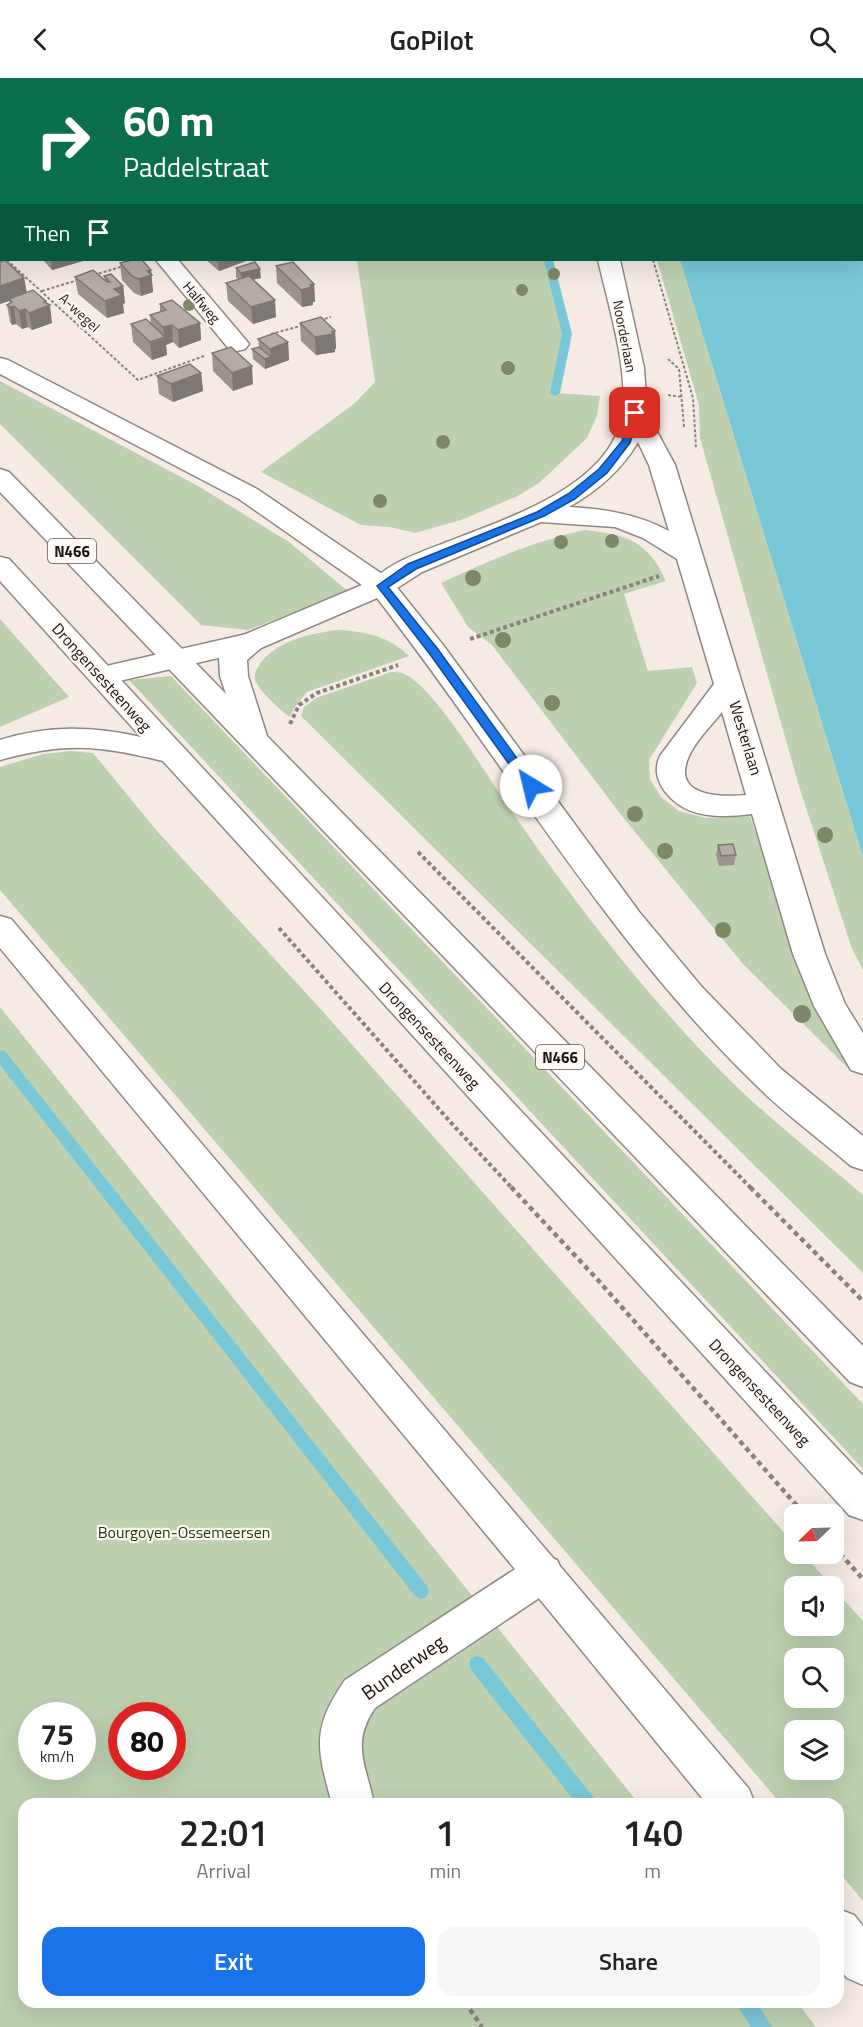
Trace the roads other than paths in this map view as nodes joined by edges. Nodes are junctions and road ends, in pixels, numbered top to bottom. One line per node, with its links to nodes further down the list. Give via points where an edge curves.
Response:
1 (168, 261): 3 (main road, Halfweg)
2 (609, 261): 5 (main road, Noorderlaan, via 636,390)
3 (237, 344)
4 (0, 365): 10 (main road, via 248,494)
5 (635, 413): 7 (main road, via 627,441 603,471 572,496); 8 (main road, Westerlaan, via 662,465)
6 (0, 477): 12 (main road, N466)
7 (540, 514): 8 (main road, via 628,523 653,532); 10 (main road, via 412,566)
8 (691, 560): 14 (main road, Westerlaan)
9 (0, 565): 13 (main road, Drongensesteenweg)
10 (382, 586): 11 (main road); 21 (main road, via 629,921 690,994 769,1078)
11 (251, 642): 12 (main road); 15 (main road, via 233,658 233,667)
12 (177, 660): 13 (main road); 15 (main road, N466)
13 (102, 676): 17 (main road, Drongensesteenweg)
14 (729, 683): 18 (main road, Westerlaan); 18 (main road, via 672,760 671,777 694,802 712,807)
15 (257, 743): 22 (main road, N466)
16 (0, 750): 17 (main road, via 39,739 74,735 125,741)
17 (172, 754): 23 (main road, Drongensesteenweg)
18 (765, 802): 20 (main road, Westerlaan, via 809,954 830,1006)
19 (0, 927): 24 (main road)
20 (863, 1061)
21 (863, 1156)
22 (863, 1371)
23 (863, 1503)
24 (543, 1573): 25 (main road, Bunderweg, via 360,1694 344,1717 340,1753); 26 (main road)
25 (351, 1798)
26 (729, 1798)

